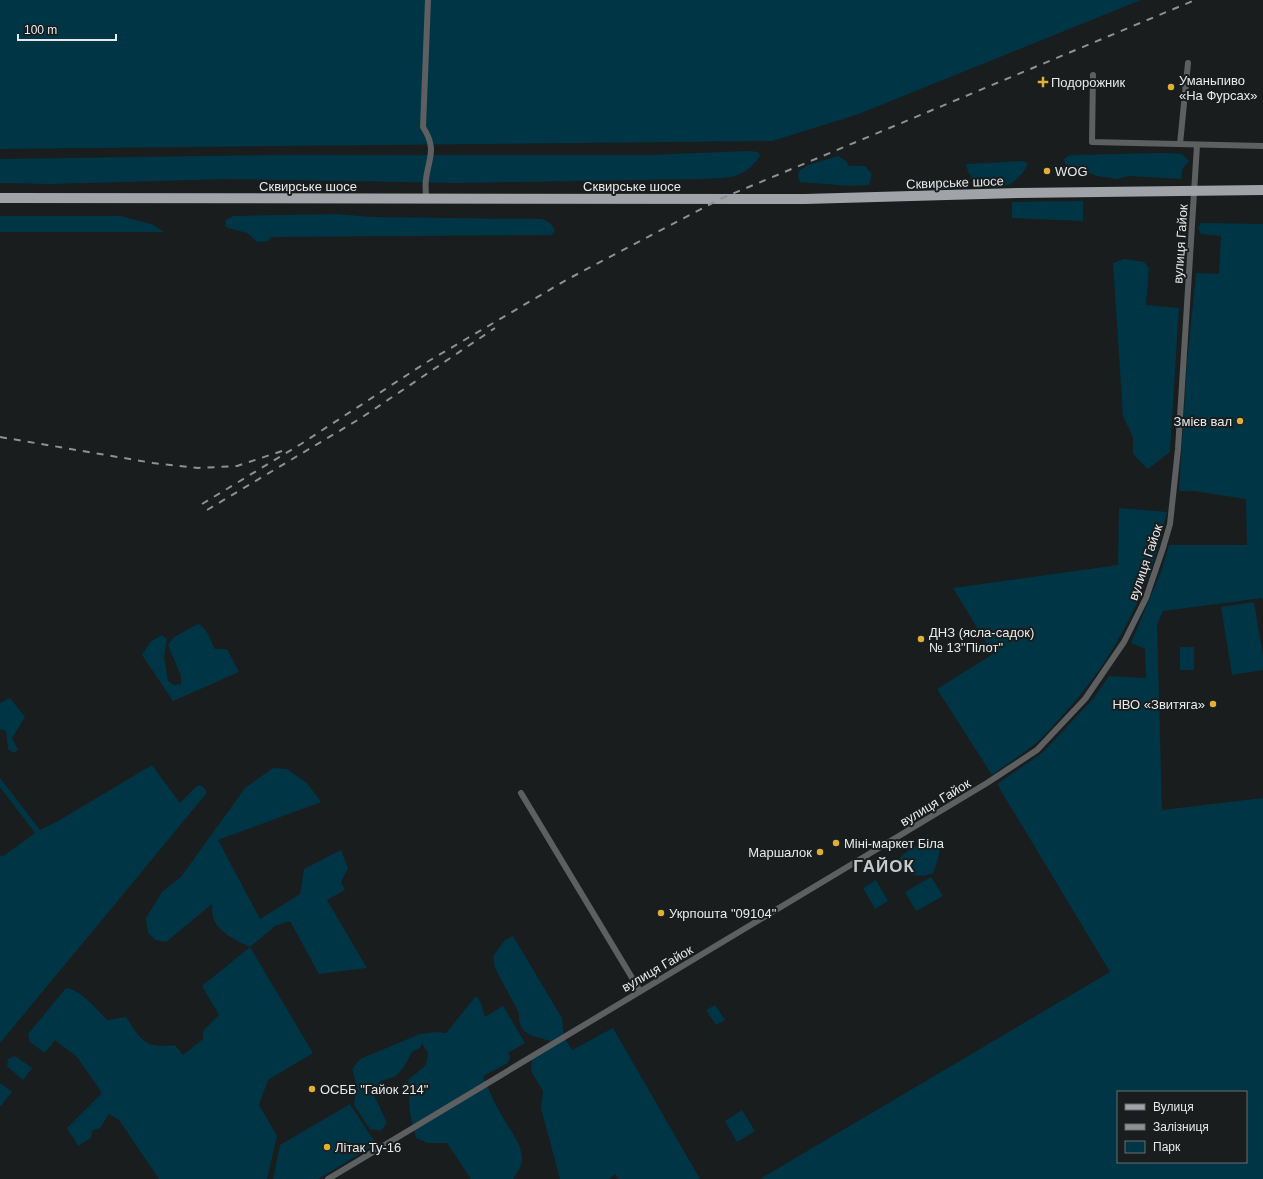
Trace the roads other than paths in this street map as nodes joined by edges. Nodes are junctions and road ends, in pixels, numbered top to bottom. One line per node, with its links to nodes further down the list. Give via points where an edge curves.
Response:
1 (428, 0): 10 (street, via 423,127 428,135 432,156 426,181)
2 (1188, 63): 4 (street)
3 (1093, 75): 4 (street, via 1092,142)
4 (1180, 144): 5 (street)
5 (1197, 144): 6 (street); 7 (street, вулиця Гайок)
6 (1263, 146)
7 (1195, 190): 8 (main road, Сквирське шосе); 10 (main road, Сквирське шосе, via 806,199); 12 (street, вулиця Гайок, via 1178,446 1170,524 1146,598 1124,642 1103,674 1085,699 1037,750 924,822)
8 (1263, 190)
9 (0, 198): 10 (main road, Сквирське шосе)
10 (426, 199)
11 (521, 793): 12 (street)
12 (640, 991): 13 (street, вулиця Гайок)
13 (328, 1179)

